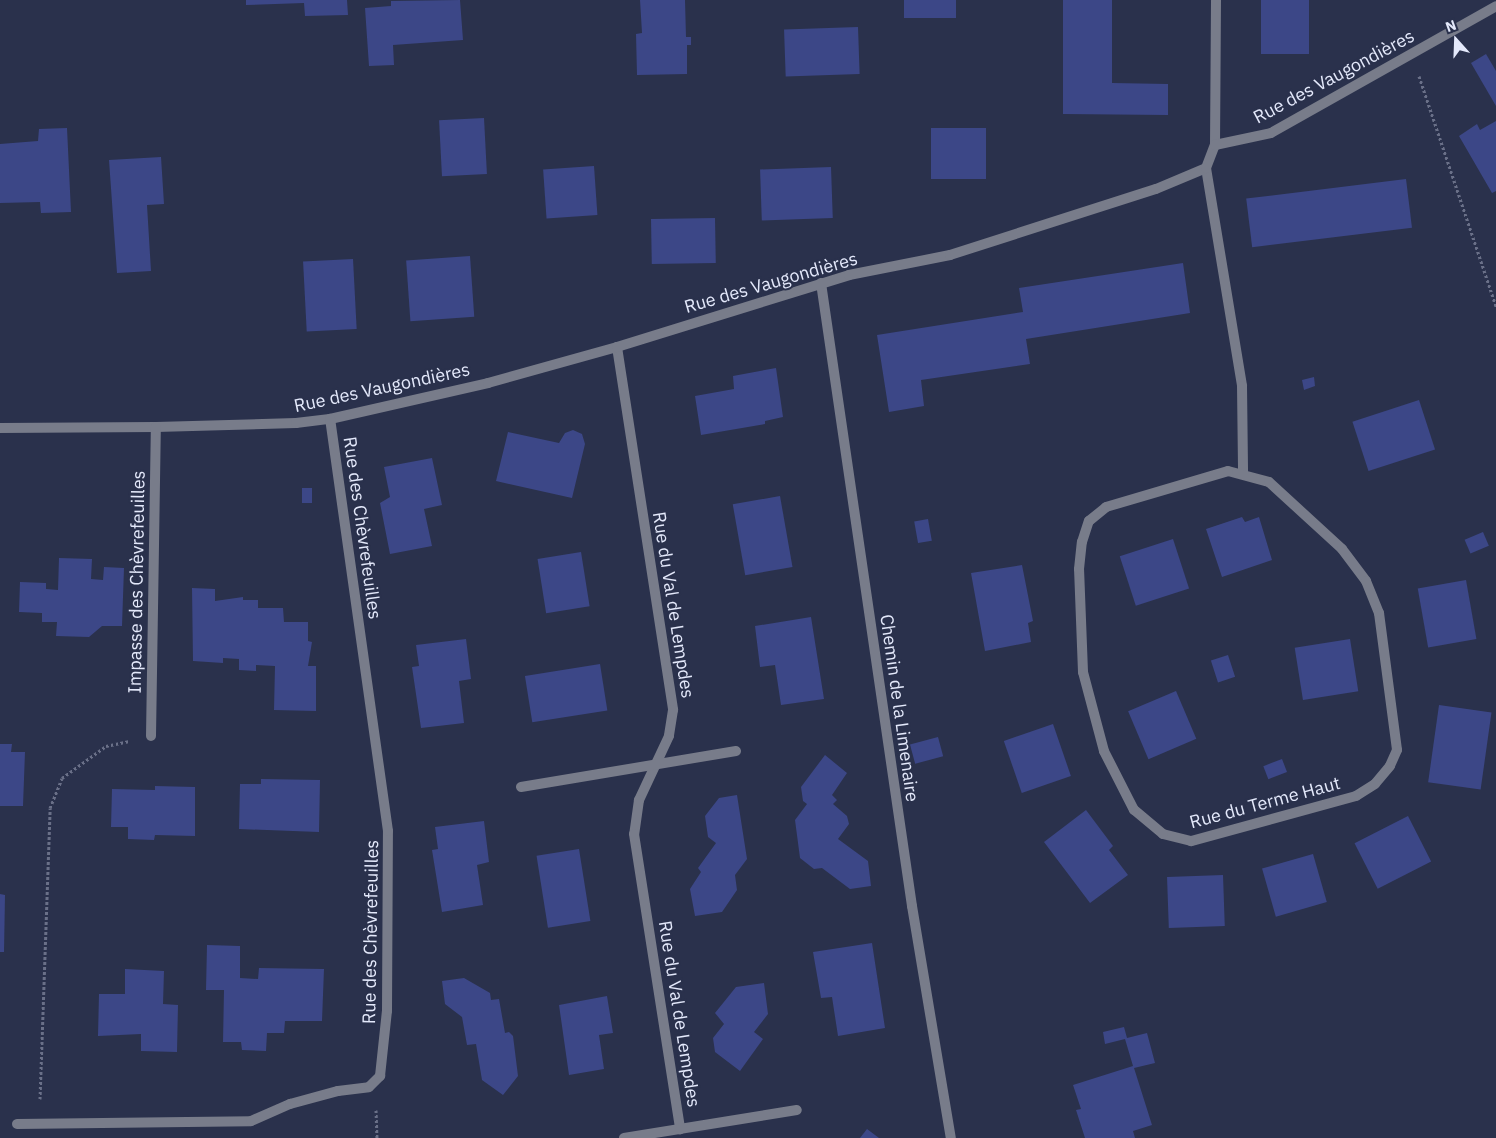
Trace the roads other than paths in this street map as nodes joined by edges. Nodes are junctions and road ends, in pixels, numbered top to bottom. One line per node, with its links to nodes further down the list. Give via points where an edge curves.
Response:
1 (1216, 0): 3 (street)
2 (1496, 6): 3 (street, Rue des Vaugondières, via 1271,133)
3 (1214, 145): 4 (street)
4 (1206, 168): 5 (street, Rue des Vaugondières, via 1156,190 950,256); 10 (street, via 1242,386)
5 (821, 283): 6 (street, Rue des Vaugondières); 19 (street, Chemin de la Limenaire, via 912,906)
6 (617, 347): 7 (street, Rue des Vaugondières, via 488,382); 13 (street, Rue du Val de Lempdes, via 673,710 669,736)
7 (330, 419): 9 (street, Rue des Vaugondières); 16 (street, Rue des Chèvrefeuilles, via 388,831 387,1011 380,1076 370,1087 338,1091 290,1104 251,1121)
8 (0, 428): 9 (street, Rue des Vaugondières)
9 (156, 428): 11 (street, Impasse des Chèvrefeuilles)
10 (1243, 473): 10 (street, Rue du Terme Haut, via 1228,471 1106,507 1089,521 1082,542 1079,569 1082,672 1104,751 1134,810 1163,834 1191,841 1356,796 1374,784 1390,766 1397,750 1379,613 1366,581 1342,549 1269,482)
11 (151, 736)
12 (736, 751): 13 (street)
13 (658, 764): 14 (street); 17 (street, Rue du Val de Lempdes, via 639,800 634,834)
14 (521, 787)
15 (797, 1110): 17 (street)
16 (17, 1124)
17 (680, 1129): 18 (street)
18 (624, 1138)
19 (951, 1138)

